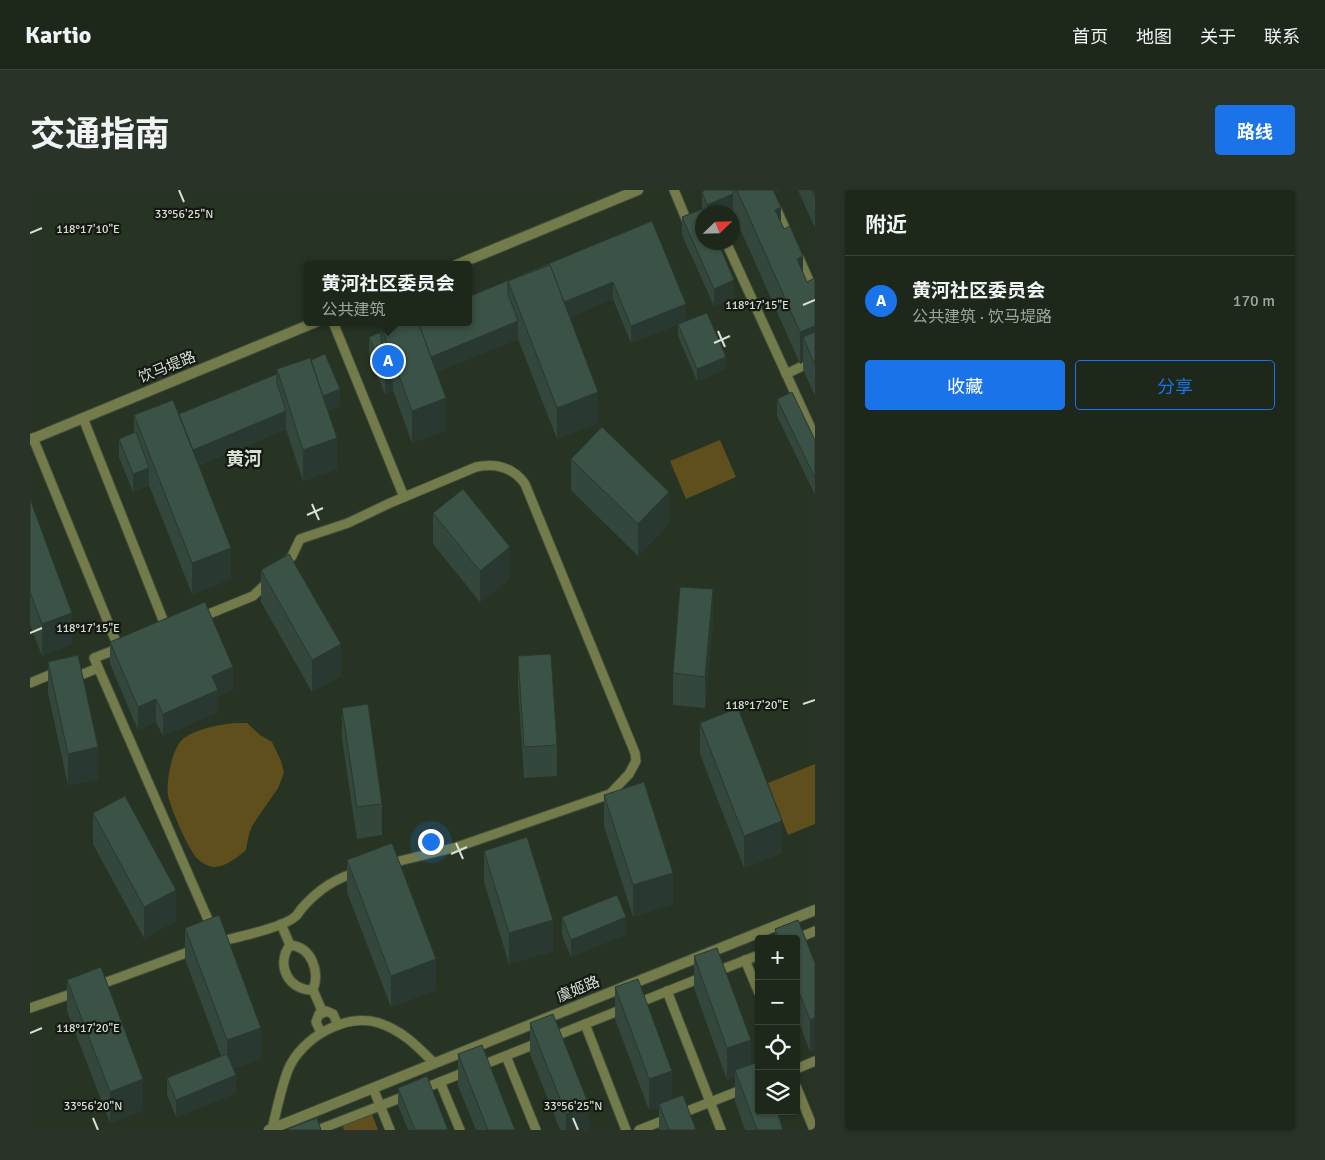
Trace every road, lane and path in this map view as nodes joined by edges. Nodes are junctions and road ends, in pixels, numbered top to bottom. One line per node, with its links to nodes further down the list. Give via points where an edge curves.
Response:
1 (638, 190): 6 (street)
2 (674, 190): 4 (lane)
3 (771, 197): 7 (lane)
4 (689, 226)
5 (730, 250): 11 (lane)
6 (466, 261)
7 (815, 294)
8 (306, 326): 12 (street, 饮马堤路)
9 (335, 326): 15 (lane)
10 (815, 360): 11 (lane)
11 (786, 374): 13 (lane)
12 (83, 418): 14 (street, 饮马堤路); 17 (lane)
13 (815, 437)
14 (32, 439): 18 (lane, via 123,647 94,658)
15 (404, 497): 16 (lane, via 348,523 300,539 292,556 253,596); 21 (lane, via 487,464 498,465 519,475 636,761 629,774 610,794 456,847 343,876 315,895 295,917)
16 (192, 620)
17 (168, 630)
18 (98, 668): 19 (lane, via 56,684 52,674); 24 (lane)
19 (30, 683)
20 (815, 910): 38 (street, 虞姬路)
21 (281, 924): 24 (lane); 25 (lane)
22 (815, 931): 23 (lane)
23 (800, 937)
24 (209, 945): 31 (lane)
25 (290, 945): 29 (lane, via 308,954 314,965 317,980); 29 (lane, via 283,962 286,973 303,991)
26 (755, 957): 27 (lane)
27 (746, 960): 28 (lane); 30 (lane)
28 (755, 983)
29 (313, 990): 32 (lane)
30 (667, 991): 33 (lane); 44 (lane)
31 (30, 1008)
32 (323, 1013): 34 (lane, via 333,1014); 35 (lane, via 319,1014 316,1022)
33 (585, 1024): 36 (lane); 52 (lane)
34 (338, 1025): 35 (lane); 38 (lane, via 354,1021 378,1022 411,1039)
35 (321, 1033): 47 (lane, via 301,1050 289,1068)
36 (506, 1056): 40 (lane); 51 (lane)
37 (815, 1061): 39 (lane)
38 (434, 1064): 42 (street, 虞姬路)
39 (800, 1067)
40 (440, 1082): 45 (lane); 50 (lane)
41 (755, 1085): 44 (lane)
42 (373, 1088): 45 (lane); 47 (street, 虞姬路)
43 (800, 1096): 55 (lane)
44 (710, 1102): 53 (lane); 54 (lane)
45 (380, 1106): 46 (lane); 49 (lane)
46 (339, 1126): 48 (lane)
47 (270, 1129)
48 (318, 1130)
49 (390, 1130)
50 (460, 1130)
51 (536, 1130)
52 (626, 1130)
53 (640, 1130)
54 (721, 1130)
55 (814, 1130)

